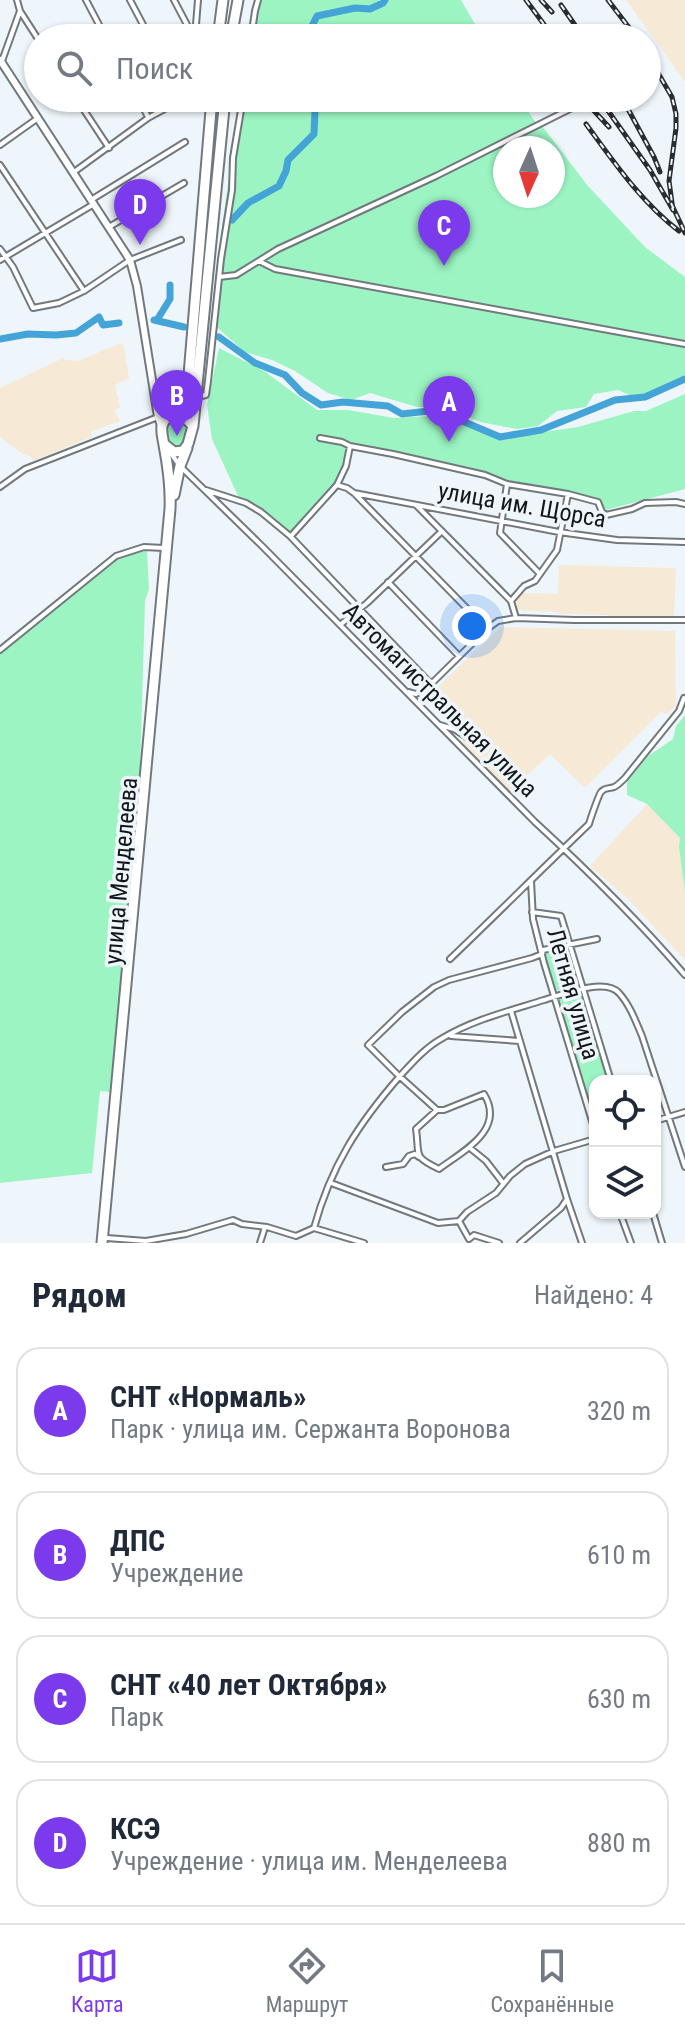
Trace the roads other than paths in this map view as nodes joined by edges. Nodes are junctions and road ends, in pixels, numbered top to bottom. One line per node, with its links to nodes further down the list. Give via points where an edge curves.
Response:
1 (17, 0): 9 (street)
2 (86, 0): 11 (street)
3 (130, 0): 12 (street)
4 (174, 0): 13 (street)
5 (198, 0): 14 (street)
6 (223, 0): 15 (highway)
7 (238, 0): 16 (highway)
8 (258, 0): 17 (street)
9 (20, 11): 10 (street); 18 (street)
10 (28, 24)
11 (99, 24)
12 (143, 24)
13 (187, 24)
14 (195, 24)
15 (220, 24)
16 (234, 24)
17 (253, 24)
18 (1, 61): 19 (main road)
19 (24, 96)
20 (34, 112): 28 (main road)
21 (85, 112): 32 (street)
22 (145, 112): 29 (street)
23 (158, 112): 29 (street)
24 (211, 112): 49 (highway, via 188,387)
25 (224, 112): 48 (highway)
26 (241, 112): 44 (street)
27 (564, 112): 43 (street)
28 (38, 118): 31 (street); 34 (main road)
29 (148, 118): 32 (street)
30 (185, 142): 36 (street)
31 (0, 145)
32 (109, 148): 34 (street)
33 (0, 165): 38 (street)
34 (73, 172): 36 (main road)
35 (184, 183): 37 (street)
36 (92, 202): 37 (main road); 38 (street)
37 (109, 227): 42 (main road)
38 (46, 233): 41 (street); 45 (street)
39 (181, 240): 42 (street)
40 (0, 249): 41 (street)
41 (3, 258): 45 (street, via 33,308)
42 (130, 260): 45 (street); 47 (main road)
43 (259, 261): 44 (street, via 236,275); 46 (street, via 275,269)
44 (219, 277): 48 (street, via 206,395)
45 (84, 291)
46 (685, 344)
47 (154, 393): 49 (main road); 50 (main road)
48 (197, 397): 51 (highway)
49 (177, 415): 50 (street); 51 (highway); 52 (highway)
50 (158, 417): 52 (main road); 60 (street, via 25,469)
51 (193, 426): 56 (highway)
52 (162, 428): 55 (highway)
53 (320, 438): 54 (street)
54 (350, 446): 58 (street); 59 (street)
55 (167, 447): 56 (highway, via 180,452); 57 (street, Автомагистральная улица); 71 (highway, улица Менделеева)
56 (187, 448): 57 (highway, улица Менделеева)
57 (180, 466): 61 (street, Автомагистральная улица); 71 (highway, улица Менделеева)
58 (507, 484): 63 (street); 66 (street)
59 (337, 485): 62 (street); 69 (street)
60 (0, 487)
61 (203, 488): 69 (street, via 246,503); 79 (street, Автомагистральная улица)
62 (354, 493): 64 (street, улица им. Щорса); 72 (street)
63 (568, 494): 65 (street, via 598,502 606,515 645,503); 68 (street)
64 (414, 504): 66 (street, улица им. Щорса); 67 (street)
65 (685, 504)
66 (502, 520): 68 (street, улица им. Щорса); 73 (street, via 500,533)
67 (442, 531): 72 (street); 75 (street)
68 (559, 532): 70 (street, улица им. Щорса); 73 (street, via 557,550)
69 (290, 536): 76 (street)
70 (685, 542)
71 (168, 548): 81 (street, via 144,547 116,556); 124 (highway, улица Менделеева)
72 (415, 557): 74 (street); 80 (street)
73 (540, 574): 75 (street)
74 (388, 582): 76 (street); 82 (street)
75 (511, 601): 77 (street)
76 (359, 608): 79 (street); 83 (street)
77 (516, 618): 78 (street); 80 (street)
78 (685, 618)
79 (340, 625): 84 (street, Автомагистральная улица)
80 (487, 629): 82 (street)
81 (0, 650)
82 (459, 656): 83 (street)
83 (431, 684): 84 (street, via 416,694)
84 (406, 691): 87 (street, Автомагистральная улица)
85 (674, 697): 86 (street)
86 (684, 698): 89 (street, via 625,778 600,793 589,824)
87 (438, 724): 88 (street); 89 (street, Автомагистральная улица)
88 (467, 737)
89 (563, 847): 90 (street); 96 (street, Автомагистральная улица)
90 (531, 881): 91 (street, Летняя улица); 95 (street)
91 (532, 912): 93 (street, Летняя улица, via 561,916); 94 (street, Летняя улица)
92 (597, 939): 93 (street)
93 (571, 944): 94 (street); 97 (street, Летняя улица)
94 (542, 954): 98 (street, Летняя улица); 103 (street, via 449,980 402,1012 368,1045)
95 (450, 959)
96 (685, 975)
97 (583, 988): 98 (street); 102 (street, Летняя улица); 107 (street, via 618,991 642,1036)
98 (554, 997): 99 (street); 105 (street, Летняя улица)
99 (511, 1011): 100 (street); 101 (street)
100 (447, 1036): 101 (street); 103 (street)
101 (520, 1041): 111 (street)
102 (609, 1075)
103 (400, 1076): 104 (street); 115 (street, via 348,1143)
104 (437, 1110): 110 (street, via 484,1094 491,1110 489,1123); 112 (street, via 416,1129)
105 (589, 1111)
106 (685, 1112): 107 (street)
107 (669, 1117): 108 (street); 114 (street)
108 (661, 1119)
109 (589, 1141): 111 (street)
110 (470, 1148): 112 (street, via 439,1169); 116 (street)
111 (554, 1151): 116 (street, via 525,1164); 117 (street)
112 (419, 1157): 113 (street, via 415,1154 403,1164)
113 (386, 1167)
114 (685, 1167)
115 (330, 1183): 120 (street, via 438,1223); 122 (street)
116 (503, 1183): 120 (street)
117 (567, 1199): 130 (street); 131 (street)
118 (622, 1219): 132 (street)
119 (655, 1219): 133 (street)
120 (459, 1221): 125 (street)
121 (265, 1227): 123 (street); 124 (street, via 233,1220 146,1241); 126 (street)
122 (314, 1228): 123 (street); 128 (street)
123 (303, 1235): 127 (street)
124 (105, 1241)
125 (469, 1241): 129 (street, via 474,1235)
126 (260, 1243)
127 (306, 1243)
128 (364, 1243)
129 (499, 1243)
130 (520, 1243)
131 (582, 1243)
132 (631, 1243)
133 (662, 1243)

